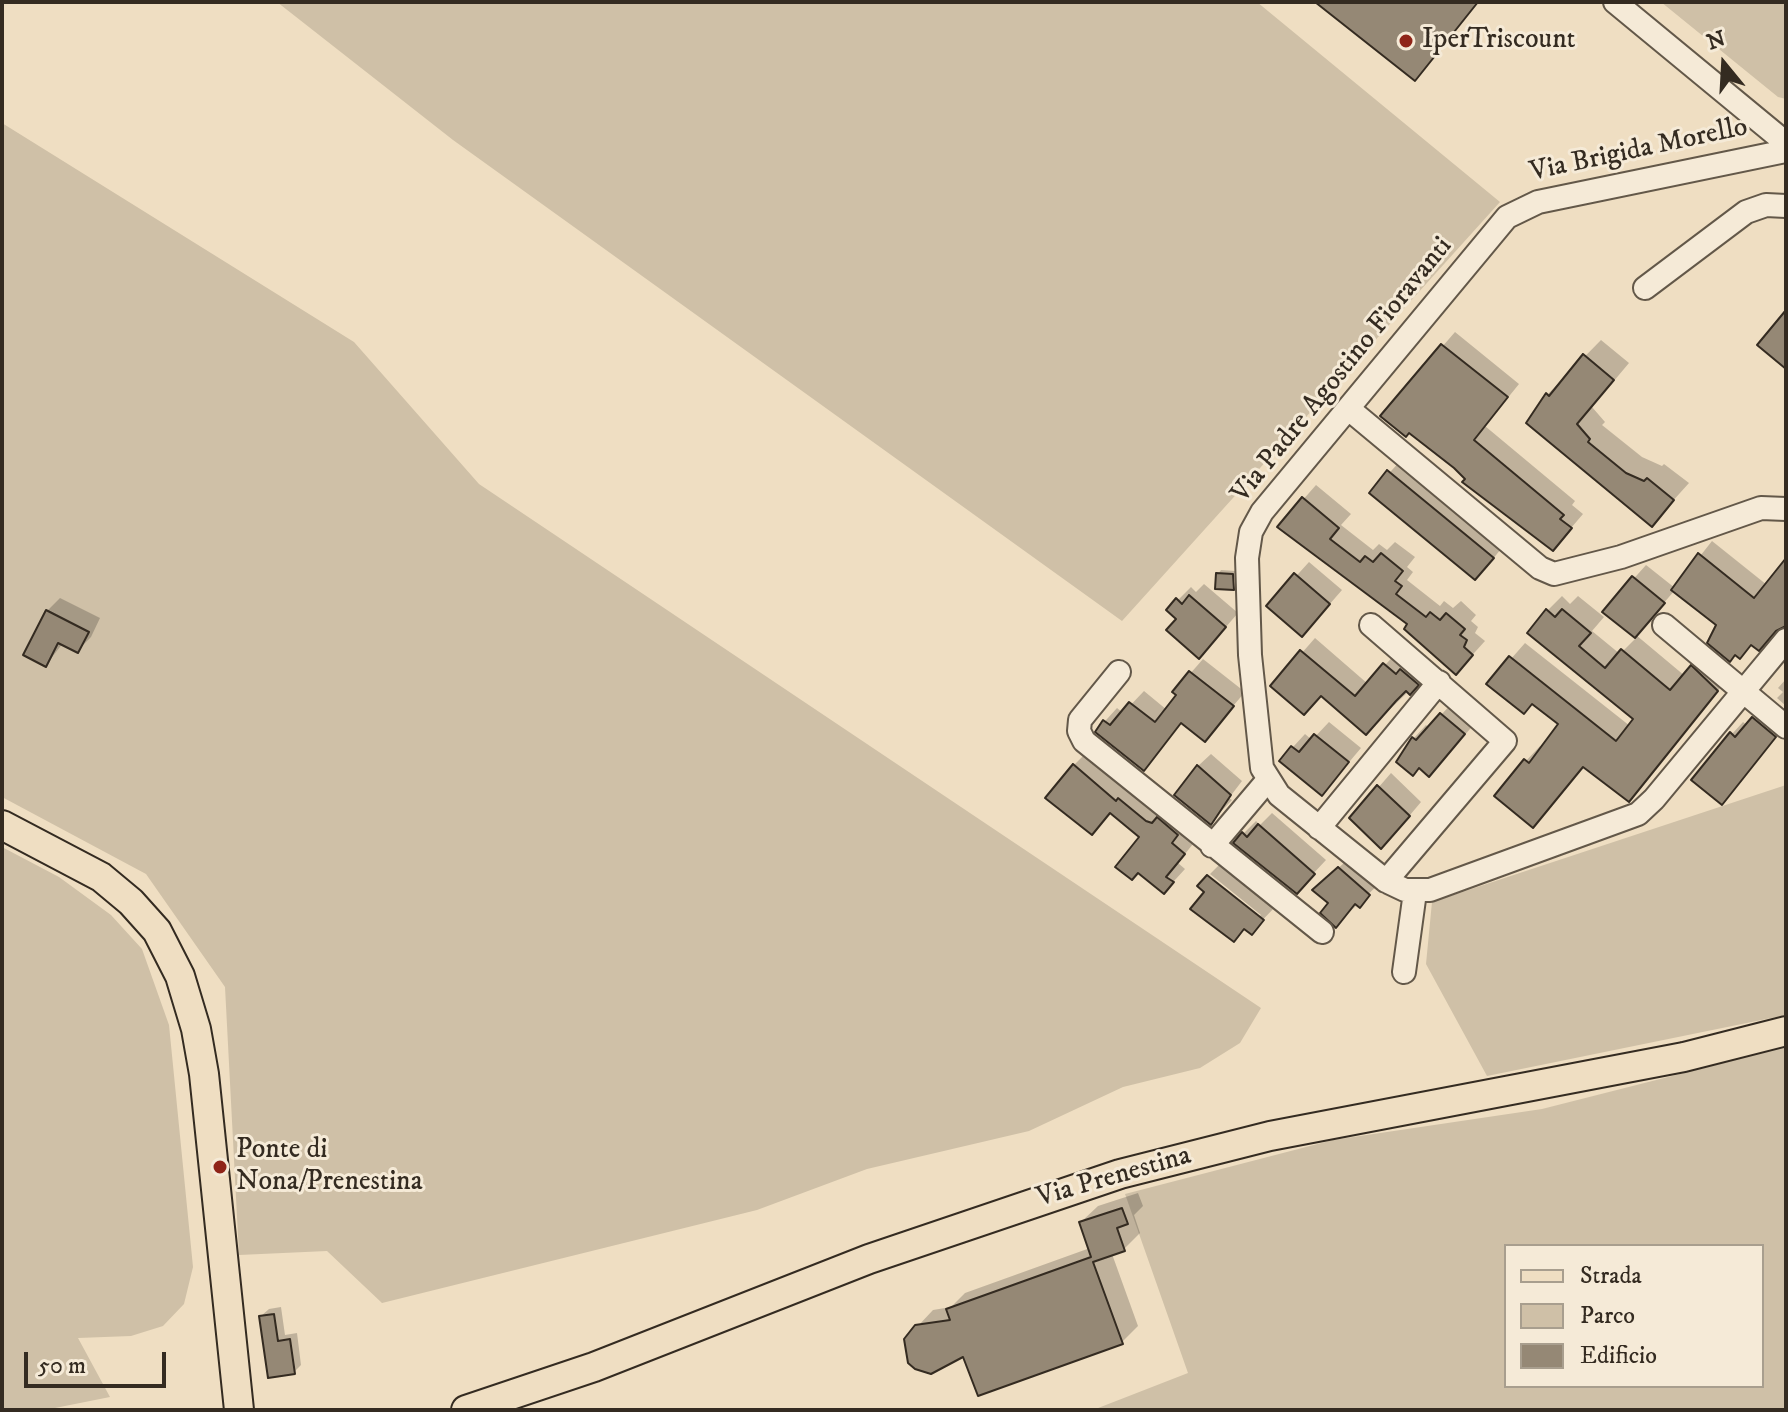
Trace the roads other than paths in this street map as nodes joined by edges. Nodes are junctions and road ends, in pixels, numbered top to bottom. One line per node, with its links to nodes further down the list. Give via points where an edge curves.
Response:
1 (1615, 2): 2 (street)
2 (1786, 143)
3 (1786, 151): 5 (street, Via Brigida Morello, via 1538,202)
4 (1786, 206): 6 (street, via 1746,212)
5 (1507, 217): 7 (street, Via Padre Agostino Fioravanti)
6 (1645, 288)
7 (1350, 410): 8 (street, via 1549,572 1621,557 1761,508); 16 (street, Via Padre Agostino Fioravanti, via 1262,512 1249,540 1250,655 1260,760)
8 (1786, 509)
9 (1371, 625): 13 (street)
10 (1664, 625): 14 (street)
11 (1786, 640): 14 (street)
12 (1119, 672): 19 (street, via 1080,720 1081,736)
13 (1439, 682): 18 (street); 20 (street, via 1505,741)
14 (1743, 693): 15 (street); 21 (street, via 1638,814)
15 (1786, 727)
16 (1267, 781): 18 (street); 19 (street)
17 (2, 825): 25 (main road, via 101,877 131,902 157,931 180,976 204,1074)
18 (1319, 828): 20 (street)
19 (1212, 846): 22 (street)
20 (1386, 881): 21 (street)
21 (1415, 892): 23 (street)
22 (1322, 932)
23 (1404, 972)
24 (1786, 1031): 26 (main road, Via Prenestina, via 1684,1057 1270,1136 1120,1174 869,1259 594,1367)
25 (239, 1410)
26 (466, 1410)

